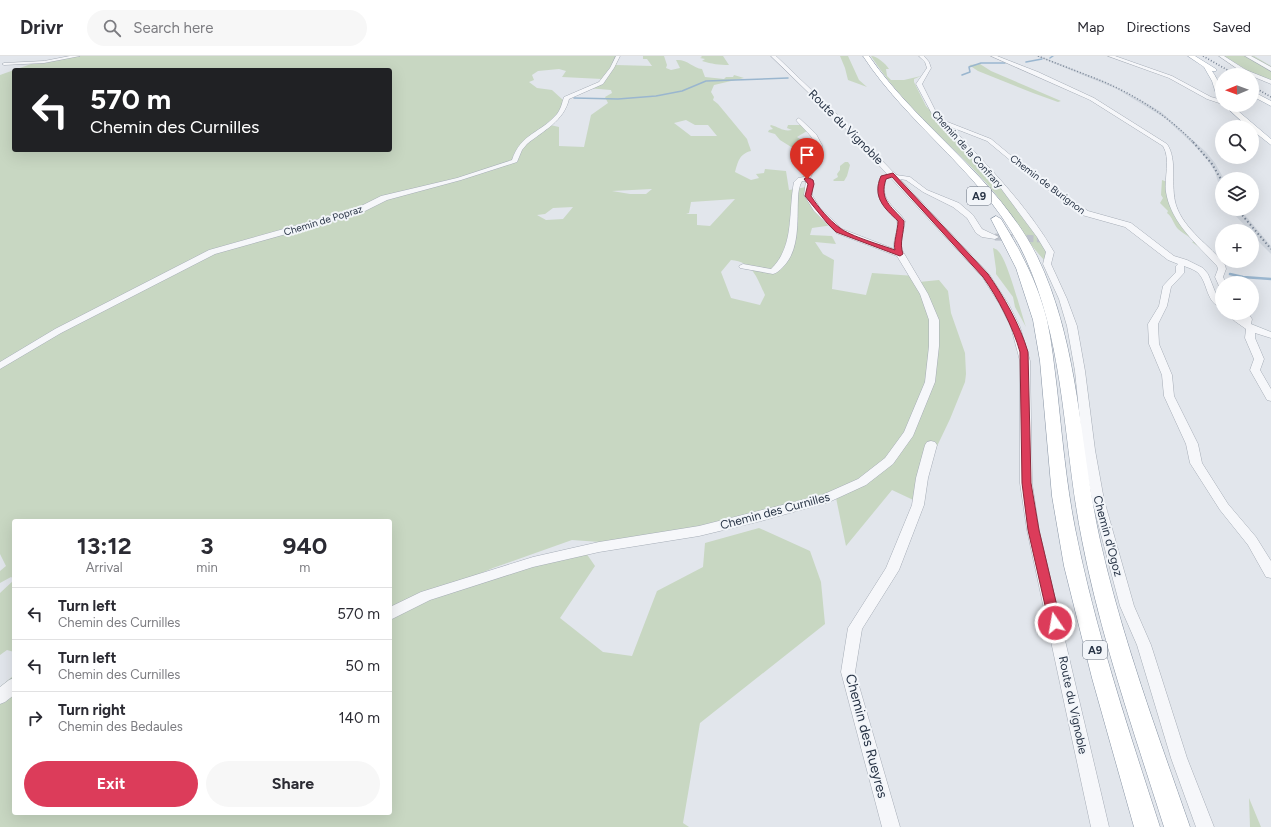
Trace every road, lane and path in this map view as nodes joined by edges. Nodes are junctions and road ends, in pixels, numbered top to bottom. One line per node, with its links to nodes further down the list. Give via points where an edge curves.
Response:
1 (47, 56): 13 (street)
2 (78, 56): 13 (street, via 44,62)
3 (618, 56): 45 (street, Chemin de Popraz, via 601,83 566,98 566,106 561,113 518,150 514,161 459,179 384,198 358,211 212,252 58,331)
4 (774, 56): 32 (street, Route du Vignoble)
5 (855, 56): 54 (highway, A9, via 880,90 968,182 1006,235 1020,263 1036,306 1042,332 1066,526 1089,629)
6 (866, 56): 55 (highway, A9, via 892,90 996,202 1019,235 1045,286 1064,355 1082,497 1104,597 1125,670)
7 (921, 56): 30 (street, Chemin de la Confrary, via 929,68 921,79 920,87 928,104)
8 (993, 56): 39 (street, via 1092,99 1165,145 1169,151 1171,199 1177,215 1221,265)
9 (1110, 56): 25 (street, via 1182,82)
10 (1191, 56): 14 (main road)
11 (1221, 56): 15 (street)
12 (1247, 56): 16 (street)
13 (1, 64)
14 (1207, 66): 17 (main road); 21 (main road)
15 (1241, 68)
16 (1271, 68)
17 (1215, 72)
18 (1271, 74): 19 (street)
19 (1259, 77)
20 (1259, 77): 23 (street)
21 (1215, 78)
22 (1259, 82): 24 (street)
23 (1271, 82)
24 (1271, 88)
25 (1215, 100)
26 (1268, 100): 27 (main road)
27 (1271, 104)
28 (1235, 112): 31 (main road)
29 (799, 120): 33 (street, via 817,138 821,149 820,156)
30 (942, 121): 35 (street, Chemin de la Confrary, via 996,178); 37 (street, Chemin de Burignon, via 989,140 1085,213 1128,226 1171,258)
31 (1271, 143)
32 (894, 175): 34 (street, via 908,178 922,189 956,205 970,217 979,231); 36 (street, via 883,178 880,189 885,206 901,221 897,246); 53 (street, Route du Vignoble, via 986,276 1021,342 1025,361 1026,483 1033,530)
33 (807, 179): 36 (street, via 811,184 808,196 829,222 839,230); 38 (street, via 800,179 797,182 791,242 778,268 773,272)
34 (995, 237)
35 (1042, 239): 56 (street, Chemin d'Ogoz, via 1050,252 1047,264 1072,326 1098,500 1127,606 1144,645 1179,758)
36 (900, 254): 49 (street, Chemin des Curnilles, via 924,294 934,320 930,382 909,433 889,460 862,482 825,499 747,519 668,537 598,547 533,562 426,596)
37 (1184, 262): 40 (street, Chemin de Burignon, via 1204,274); 48 (street, via 1180,266 1180,273 1167,286 1163,306 1153,324 1154,344 1167,375 1169,396 1192,444 1196,463 1224,507 1252,541)
38 (743, 266)
39 (1219, 276)
40 (1215, 298)
41 (1240, 320): 43 (street)
42 (1247, 320): 43 (street)
43 (1249, 326): 44 (street); 46 (street, via 1250,338 1259,359 1256,370)
44 (1271, 335)
45 (0, 366)
46 (1271, 398)
47 (931, 445): 52 (street, Chemin des Rueyres, via 918,504 892,570 855,628 848,672)
48 (1271, 573)
49 (392, 613)
50 (12, 687): 51 (street)
51 (0, 697)
52 (891, 827)
53 (1100, 827)
54 (1147, 827)
55 (1177, 827)
56 (1205, 827)

